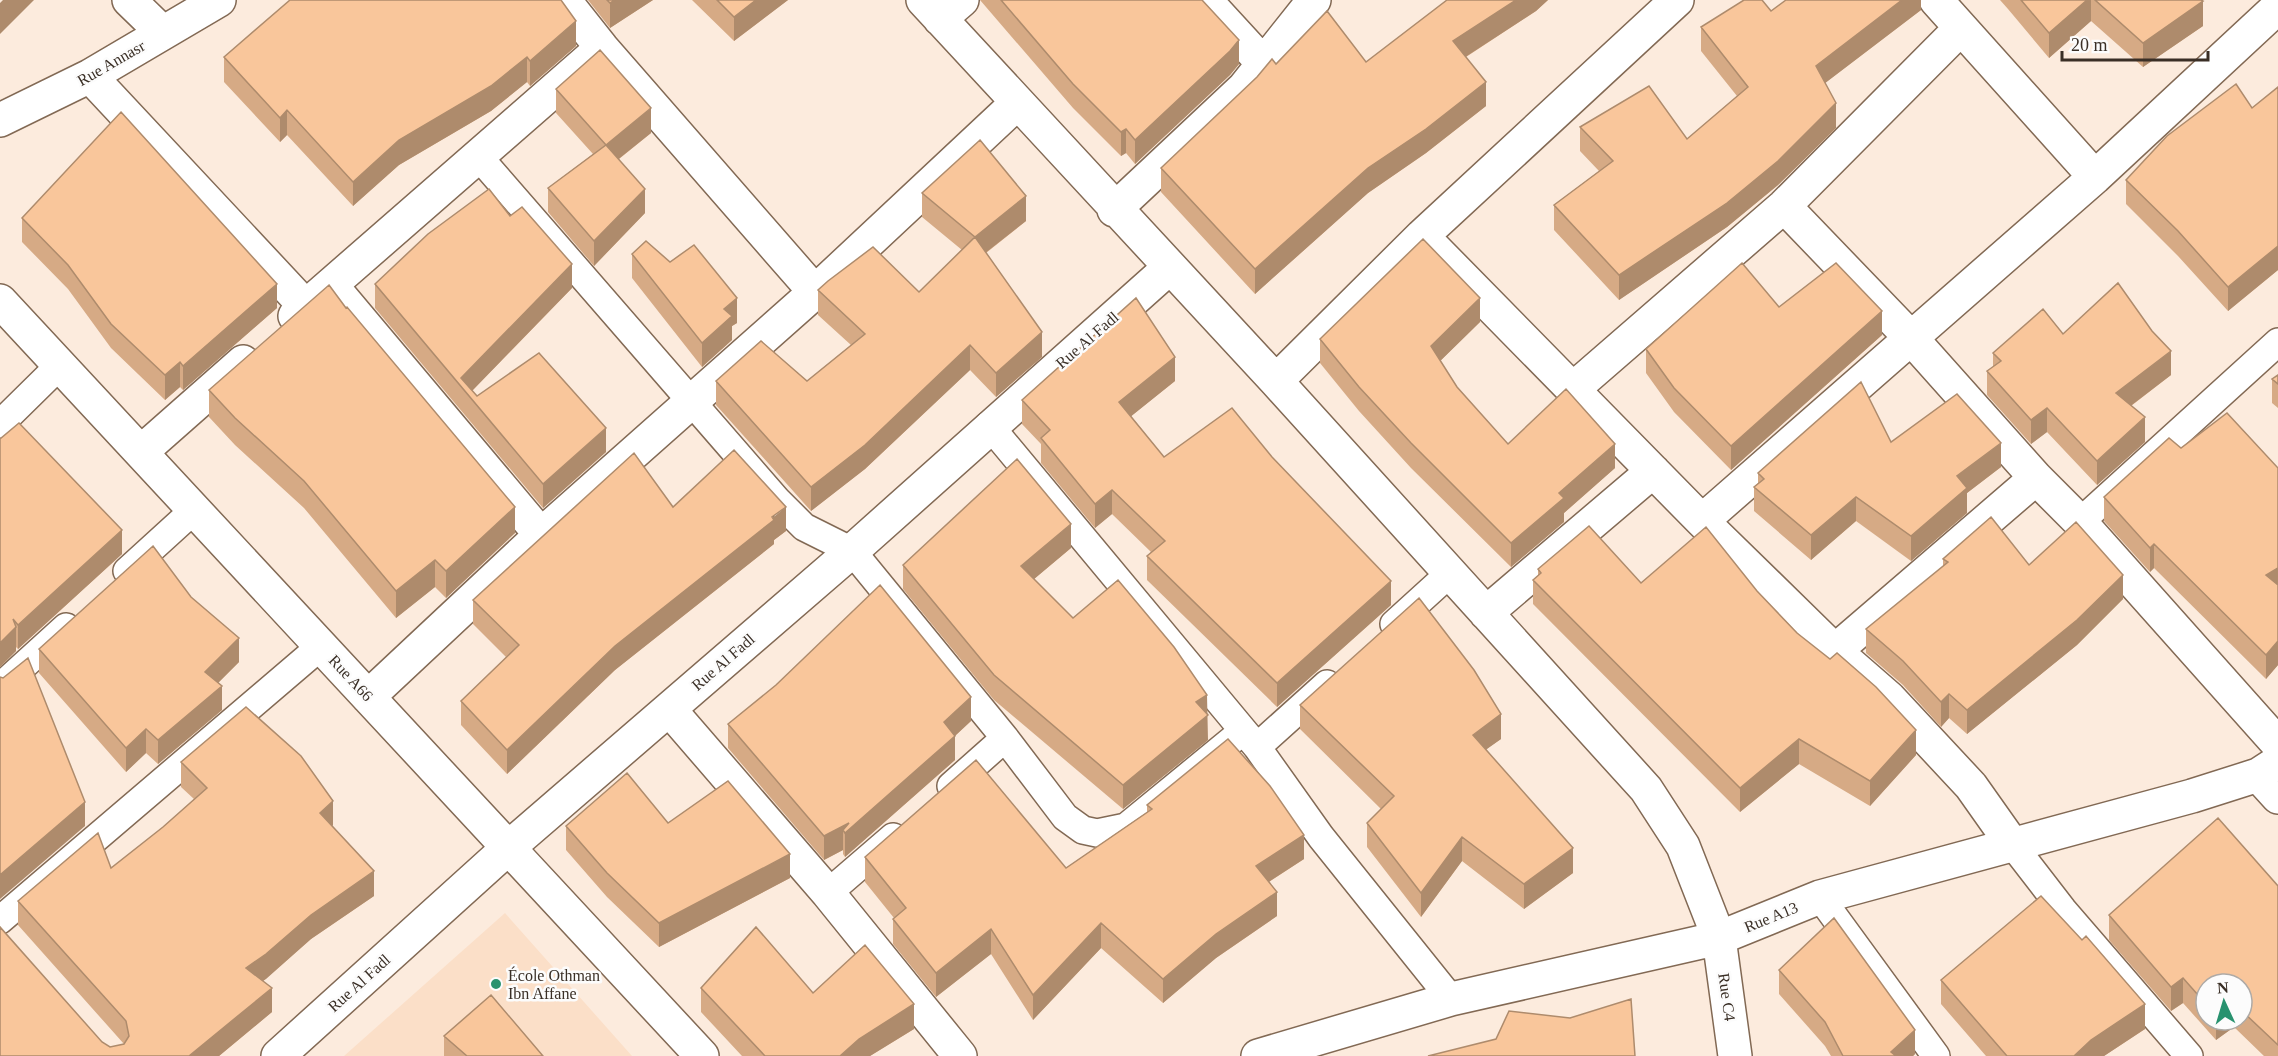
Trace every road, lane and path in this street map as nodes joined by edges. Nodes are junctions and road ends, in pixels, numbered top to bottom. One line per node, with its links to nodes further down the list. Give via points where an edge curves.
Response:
1 (129, 0): 11 (street)
2 (219, 0): 11 (street, Rue Annasr)
3 (564, 0): 12 (street)
4 (1205, 0): 13 (street)
5 (1314, 0): 13 (street)
6 (1677, 0): 21 (street)
7 (1936, 0): 10 (street)
8 (942, 6): 15 (street, Rue C4)
9 (2278, 7): 18 (street)
10 (1961, 28): 18 (street); 19 (street)
11 (163, 33): 14 (street, Rue Annasr)
12 (603, 48): 17 (street); 24 (street)
13 (1263, 63): 20 (street, via 1244,88)
14 (90, 76): 16 (street, Rue Annasr); 26 (street)
15 (1017, 103): 20 (street, Rue C4); 24 (street)
16 (0, 120)
17 (478, 156): 23 (street); 32 (lane)
18 (2095, 177): 27 (street)
19 (1784, 206): 27 (street); 31 (street)
20 (1114, 210): 22 (street, Rue C4)
21 (1422, 236): 30 (street); 31 (street)
22 (1169, 268): 30 (street, Rue C4); 34 (street, Rue Al Fadl)
23 (331, 285): 26 (street); 41 (street)
24 (815, 292): 32 (street)
25 (0, 301): 29 (street, Rue A66)
26 (306, 306): 35 (street)
27 (1911, 338): 37 (street); 39 (street)
28 (2278, 342): 40 (lane)
29 (60, 365): 33 (lane); 35 (street, Rue A66)
30 (1276, 381): 43 (street, Rue C4)
31 (1572, 390): 36 (street)
32 (691, 402): 41 (street); 42 (lane, via 804,527)
33 (0, 424)
34 (989, 426): 42 (street, Rue Al Fadl); 53 (lane)
35 (141, 452): 38 (street, Rue A66)
36 (1653, 471): 39 (street); 44 (street)
37 (2036, 478): 40 (street); 47 (street)
38 (194, 510): 46 (street, Rue A66); 49 (lane)
39 (1702, 521): 47 (street)
40 (2080, 522): 54 (street)
41 (541, 535): 50 (street)
42 (852, 551): 51 (street, Rue Al Fadl); 52 (lane)
43 (1449, 574): 44 (street, Rue C4); 45 (lane)
44 (1486, 613): 63 (street, Rue C4, via 1646,789 1683,846)
45 (1380, 637)
46 (321, 646): 50 (street, Rue A66); 62 (lane)
47 (1835, 651): 58 (street, via 1889,698 1935,746 1971,786)
48 (1344, 669): 53 (lane)
49 (0, 687)
50 (368, 697): 59 (street, Rue A66)
51 (669, 709): 59 (street, Rue Al Fadl); 60 (street)
52 (1005, 738): 53 (lane, via 1065,817 1083,830 1097,833 1126,827); 56 (lane)
53 (1250, 739): 64 (lane)
54 (2278, 744)
55 (2271, 778): 58 (street, Rue A13)
56 (934, 800)
57 (908, 824): 60 (lane)
58 (2012, 844): 61 (street, Rue A13); 71 (lane, via 2062,910)
59 (508, 848): 65 (street, Rue Al Fadl); 66 (street, Rue A66)
60 (828, 893): 67 (street)
61 (1820, 897): 63 (street, Rue A13); 70 (lane)
62 (0, 920)
63 (1719, 938): 64 (street, Rue A13); 69 (street, Rue C4)
64 (1451, 999): 68 (street, Rue A13)
65 (278, 1056)
66 (702, 1056)
67 (960, 1056)
68 (1258, 1056)
69 (1735, 1056)
70 (1936, 1056)
71 (2189, 1056)

